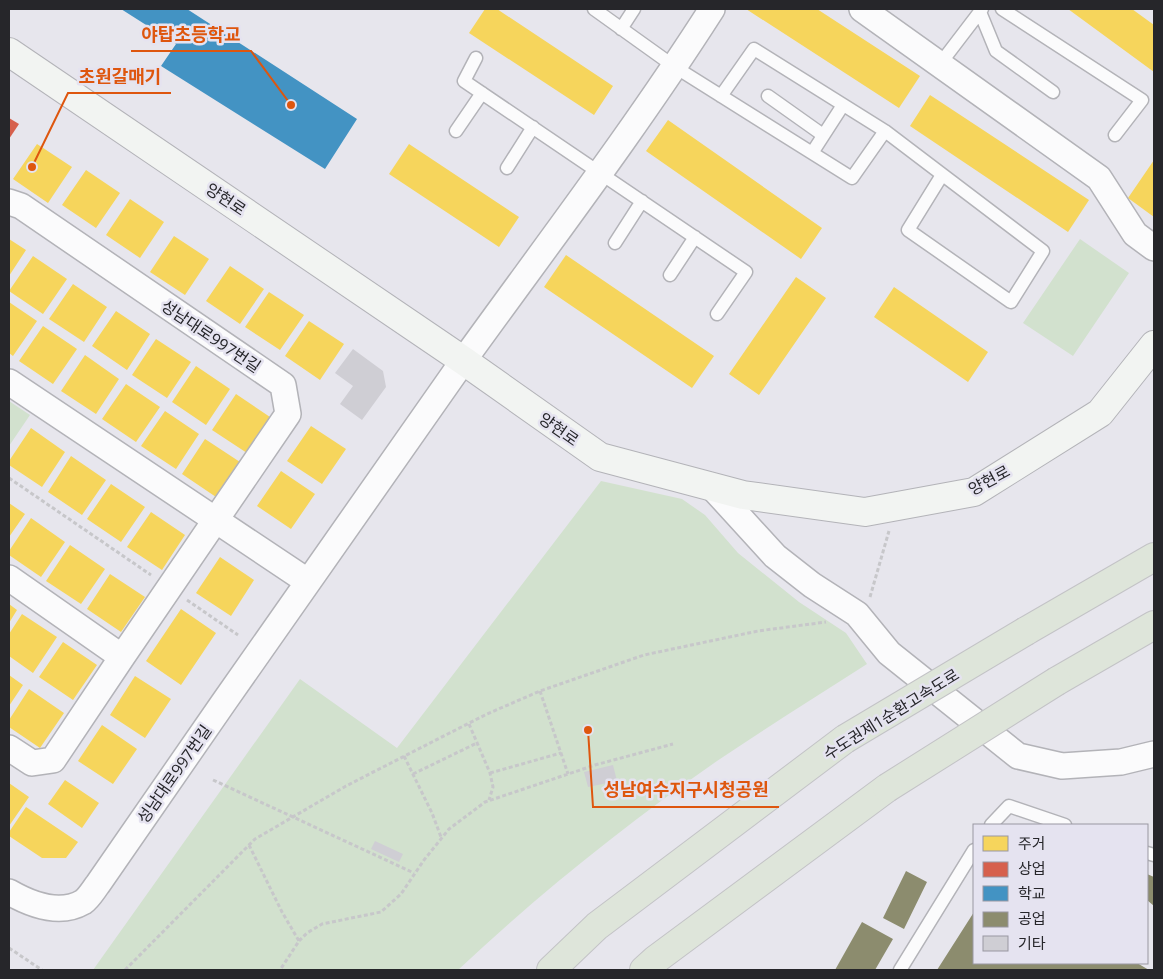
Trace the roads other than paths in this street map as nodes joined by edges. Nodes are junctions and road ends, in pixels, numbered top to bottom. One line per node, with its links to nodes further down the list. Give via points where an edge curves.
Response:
1 (594, 9): 7 (lane)
2 (634, 9): 7 (lane)
3 (712, 9): 11 (street, 성남대로997번길)
4 (862, 9): 10 (street)
5 (1002, 9): 21 (lane, via 1142,100)
6 (981, 10): 10 (lane); 12 (lane, via 996,51)
7 (622, 29): 11 (lane)
8 (9, 52): 34 (main road, 양현로)
9 (476, 58): 13 (lane, via 464,81)
10 (940, 64): 30 (street, via 1099,178 1135,234)
11 (675, 67): 14 (lane); 24 (street, 성남대로997번길)
12 (1053, 92)
13 (482, 93): 17 (lane); 18 (lane)
14 (722, 96): 16 (lane, via 754,49); 22 (lane)
15 (768, 96): 20 (lane)
16 (843, 105): 19 (lane); 20 (lane)
17 (533, 127): 23 (lane); 24 (lane)
18 (456, 131)
19 (885, 131): 22 (lane, via 852,178); 25 (lane)
20 (823, 135): 22 (lane)
21 (1115, 135)
22 (812, 153)
23 (508, 168)
24 (601, 173): 26 (lane); 34 (street, 성남대로997번길)
25 (942, 175): 25 (lane, via 1043,250 1011,302 908,230)
26 (642, 200): 28 (lane); 29 (lane)
27 (9, 202): 37 (street, 성남대로997번길, via 21,206 283,386 288,414)
28 (695, 237): 31 (lane); 32 (lane, via 746,272)
29 (615, 243)
30 (1154, 248)
31 (670, 275)
32 (717, 314)
33 (1154, 345): 36 (main road, 양현로, via 1100,414 974,492 865,512 743,495)
34 (464, 361): 36 (main road, 양현로, via 600,457); 40 (street, 성남대로997번길)
35 (9, 382): 37 (street)
36 (712, 487): 44 (street, via 774,556 857,614 889,653 1018,756 1062,766 1121,762)
37 (216, 520): 40 (street); 42 (street, 성남대로997번길)
38 (1154, 557): 49 (highway, 수도권제1순환고속도로, bridge, via 846,739 597,926)
39 (9, 578): 42 (street)
40 (307, 581): 48 (street, 성남대로997번길, via 98,884 83,901 67,907 50,908)
41 (1154, 625): 50 (highway, bridge, via 1057,681 887,788)
42 (122, 657): 43 (street, 성남대로997번길, via 53,760 32,763)
43 (9, 748)
44 (1154, 754)
45 (992, 824): 46 (lane, via 1010,806)
46 (1062, 824)
47 (973, 852): 51 (lane)
48 (9, 892)
49 (551, 970)
50 (644, 970)
51 (900, 970)

